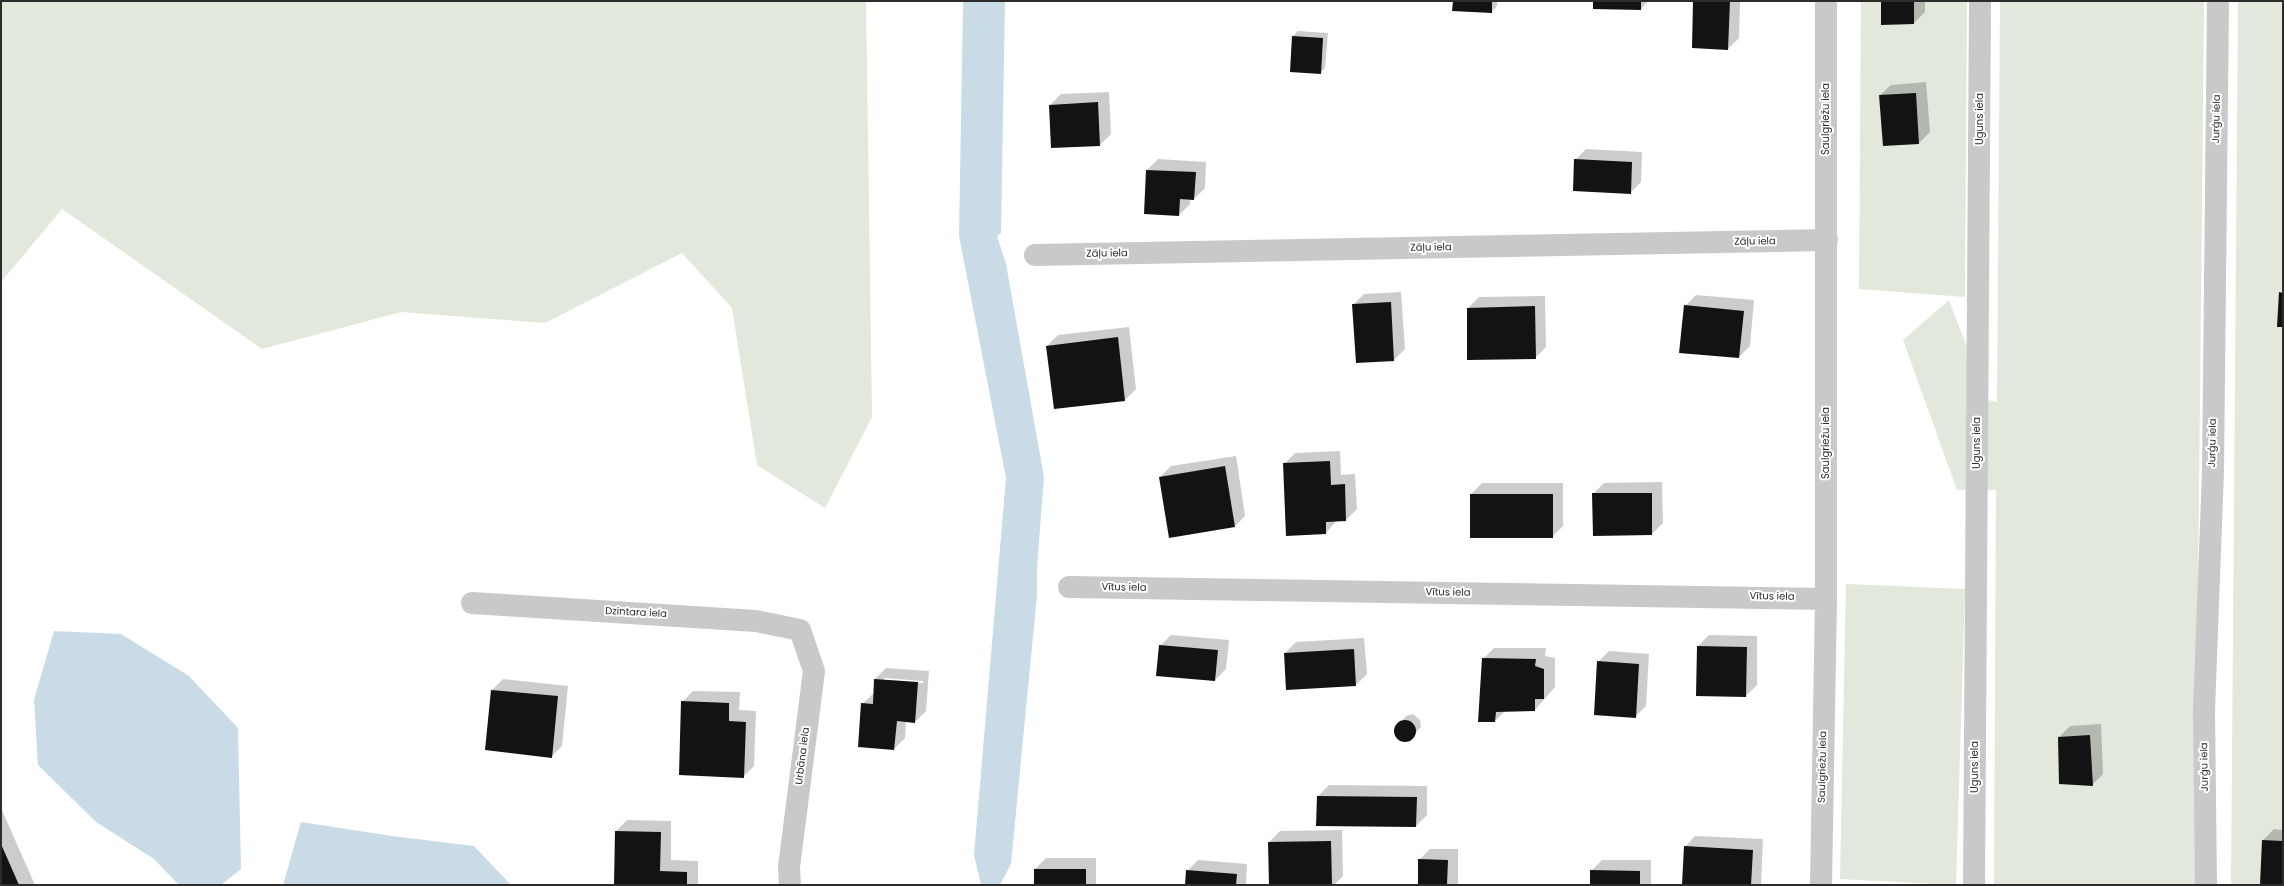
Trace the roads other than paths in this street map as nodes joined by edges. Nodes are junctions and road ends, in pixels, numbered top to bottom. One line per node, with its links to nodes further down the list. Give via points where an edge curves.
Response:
1 (1826, 1): 4 (street, Saulgriežu iela)
2 (1980, 1): 12 (street, Uguns iela)
3 (2218, 1): 13 (street, Jurģu iela, via 2213,471 2204,711)
4 (1826, 240): 5 (street, Zāļu iela); 7 (street, Saulgriežu iela)
5 (1035, 255)
6 (1070, 587): 7 (street, Vītus iela)
7 (1826, 599): 11 (street, Saulgriežu iela)
8 (472, 604): 9 (street, Dzintara iela, via 756,620)
9 (800, 630): 10 (street, Urbāna iela, via 814,672 789,867)
10 (790, 885)
11 (1821, 885)
12 (1974, 885)
13 (2206, 885)

